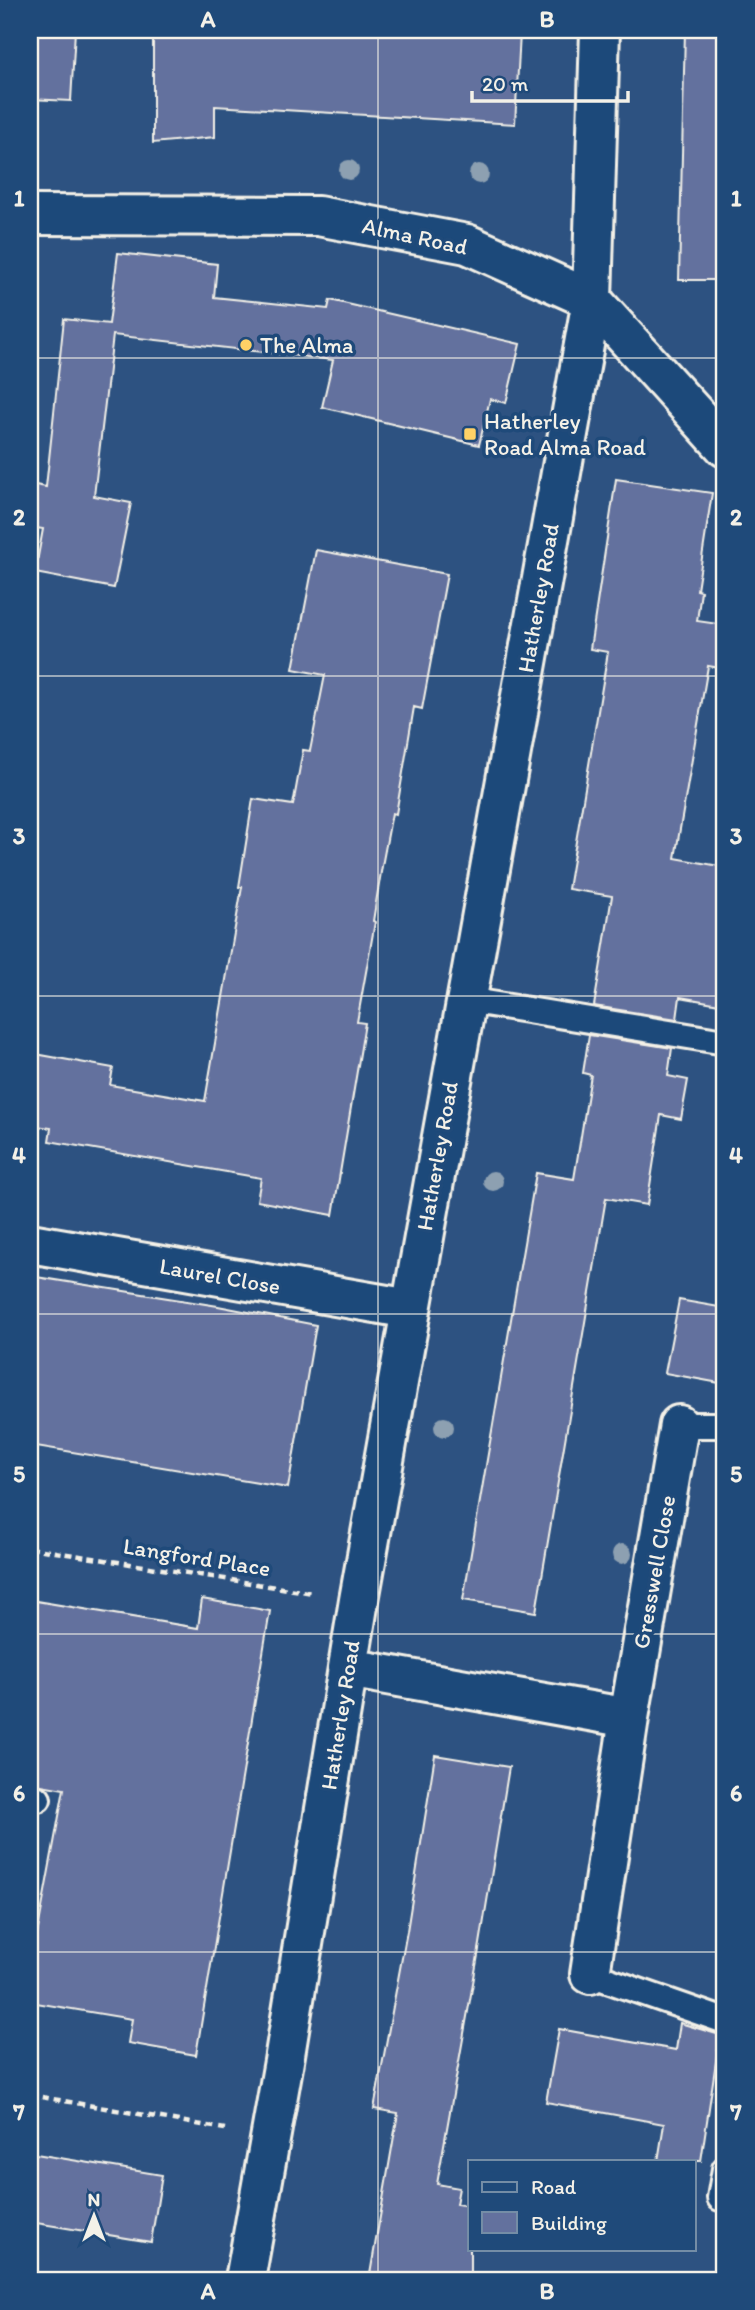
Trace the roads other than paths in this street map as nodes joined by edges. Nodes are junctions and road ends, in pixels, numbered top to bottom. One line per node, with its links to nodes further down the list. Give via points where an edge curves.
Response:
1 (600, 30): 3 (street, Hatherley Road)
2 (30, 215): 3 (street, Alma Road, via 318,216 467,244)
3 (592, 300): 4 (street, Alma Road); 5 (street, Hatherley Road)
4 (725, 447)
5 (466, 1000): 6 (lane); 8 (street, Hatherley Road)
6 (725, 1042)
7 (30, 1243): 8 (street, Laurel Close)
8 (410, 1309): 11 (street, Hatherley Road)
9 (679, 1425): 10 (lane); 12 (street, Gresswell Close)
10 (725, 1425)
11 (348, 1668): 12 (street); 17 (street, Hatherley Road)
12 (629, 1718): 13 (street, Gresswell Close)
13 (590, 1974): 14 (lane)
14 (725, 2021)
15 (725, 2169): 16 (lane)
16 (720, 2198)
17 (245, 2280)

